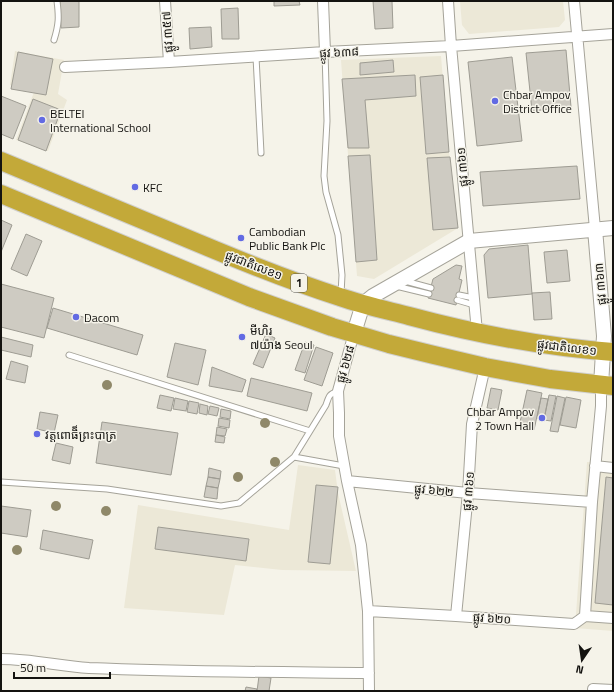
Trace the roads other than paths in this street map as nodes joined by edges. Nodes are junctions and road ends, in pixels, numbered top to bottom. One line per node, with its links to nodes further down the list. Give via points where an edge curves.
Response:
1 (57, 1): 8 (lane, via 59,19)
2 (165, 1): 12 (street, ផ្លូវ ៣៥៧)
3 (323, 1): 10 (street)
4 (448, 1): 9 (street, ផ្លូវ ៣៦១)
5 (574, 1): 7 (street, ផ្លូវ ៣៦៣)
6 (613, 34): 7 (street, ផ្លូវ ៦៣៨)
7 (577, 37): 9 (street, ផ្លូវ ៦៣៨); 18 (street, ផ្លូវ ៣៦៣)
8 (54, 40)
9 (451, 46): 10 (street, ផ្លូវ ៦៣៨); 19 (street, ផ្លូវ ៣៦១)
10 (325, 52): 11 (street, ផ្លូវ ៦៣៨); 23 (lane, via 324,176 338,234 342,275)
11 (256, 57): 12 (street, ផ្លូវ ៦៣៨); 14 (lane)
12 (169, 62): 13 (street, ផ្លូវ ៦៣៨)
13 (65, 67)
14 (261, 154)
15 (1, 161): 23 (highway, ផ្លូវជាតិលេខ១ / 1, via 257,267)
16 (1, 194): 28 (highway, via 248,297)
17 (613, 228): 18 (street)
18 (595, 229): 19 (street); 29 (street, ផ្លូវ ៣៦៣, via 604,336)
19 (469, 241): 20 (street); 25 (street, ផ្លូវ ៣៦១)
20 (397, 283): 21 (lane); 22 (lane); 26 (street)
21 (431, 288)
22 (429, 294)
23 (341, 297): 26 (highway, ផ្លូវជាតិលេខ១ / 1)
24 (458, 298): 25 (lane)
25 (474, 301): 27 (street, ផ្លូវ ៣៦១)
26 (363, 304): 27 (highway, ផ្លូវជាតិលេខ១ / 1); 28 (street, ផ្លូវ ៦២៨)
27 (477, 332): 29 (highway, ផ្លូវជាតិលេខ១ / 1, via 523,342)
28 (354, 333): 31 (highway); 33 (street, ផ្លូវ ៦២៨)
29 (608, 351): 32 (street, ផ្លូវ ៣៦៣)
30 (69, 355): 34 (lane)
31 (485, 367): 32 (highway, via 550,379); 41 (street, ផ្លូវ ៣៦១, via 472,424)
32 (607, 385): 37 (street, ផ្លូវ ៣៦៣, via 601,406)
33 (338, 392): 34 (lane, via 328,397); 36 (street, ផ្លូវ ៦២៨)
34 (310, 431): 35 (lane)
35 (294, 457): 36 (lane); 40 (lane, via 239,503 221,506 107,490)
36 (344, 466): 39 (street, ផ្លូវ ៦២៨)
37 (595, 466): 38 (street); 42 (street, ផ្លូវ ៣៦៣)
38 (613, 468)
39 (347, 481): 41 (street, ផ្លូវ ៦២២); 43 (street, ផ្លូវ ៦២៨, via 362,544)
40 (1, 482)
41 (468, 493): 42 (street, ផ្លូវ ៦២២); 44 (street, ផ្លូវ ៣៦១)
42 (592, 502): 45 (street, ផ្លូវ ៣៦៣)
43 (368, 611): 44 (street, ផ្លូវ ៦២០); 48 (street, ផ្លូវ ៦២៨)
44 (456, 616): 45 (street, ផ្លូវ ៦២០, via 574,624)
45 (585, 616): 46 (street, ផ្លូវ ៦២០)
46 (613, 618)
47 (1, 659): 48 (street, via 86,668)
48 (369, 673): 51 (street, ផ្លូវ ៦២៨)
49 (593, 689): 50 (street)
50 (613, 690)
51 (369, 691)

